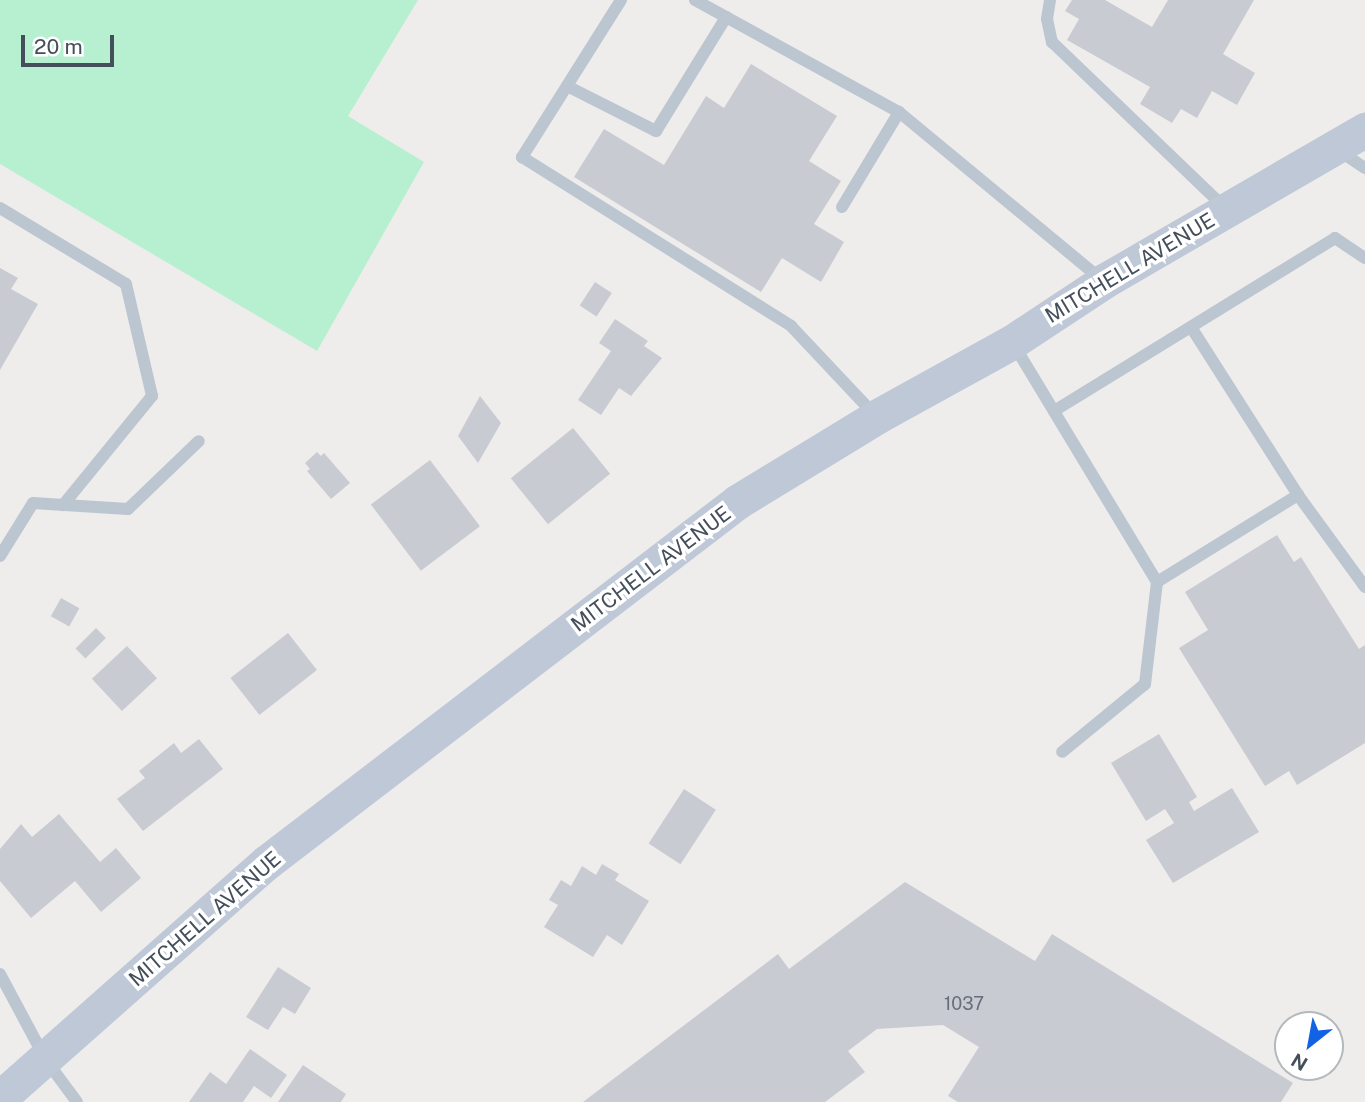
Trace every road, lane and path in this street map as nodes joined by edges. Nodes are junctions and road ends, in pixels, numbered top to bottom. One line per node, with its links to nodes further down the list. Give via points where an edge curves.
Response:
1 (621, 0): 5 (lane)
2 (695, 0): 4 (lane)
3 (1050, 0): 12 (lane, via 1047,19 1052,42)
4 (726, 17): 5 (lane, via 656,131); 6 (lane)
5 (568, 86): 18 (lane, via 522,157 791,326)
6 (899, 112): 10 (lane); 14 (lane)
7 (1365, 131): 8 (street, MITCHELL AVENUE)
8 (1335, 148): 9 (lane); 12 (street, MITCHELL AVENUE)
9 (1365, 168)
10 (842, 207)
11 (0, 208): 21 (lane, via 126,284 152,396)
12 (1227, 210): 14 (street, MITCHELL AVENUE)
13 (1365, 258): 15 (lane, via 1335,238)
14 (1104, 281): 16 (street, MITCHELL AVENUE)
15 (1191, 327): 17 (lane); 20 (lane)
16 (1012, 342): 17 (lane); 18 (street, MITCHELL AVENUE)
17 (1054, 411): 23 (lane)
18 (876, 417): 27 (street, MITCHELL AVENUE, via 737,502 267,862)
19 (199, 441): 21 (lane, via 128,509)
20 (1298, 495): 23 (lane); 24 (lane)
21 (63, 505): 22 (lane, via 33,503)
22 (0, 556)
23 (1157, 582): 25 (lane, via 1145,684)
24 (1365, 587)
25 (1062, 751)
26 (0, 974): 27 (lane)
27 (46, 1060): 28 (street, MITCHELL AVENUE); 29 (lane)
28 (0, 1098)
29 (77, 1102)

